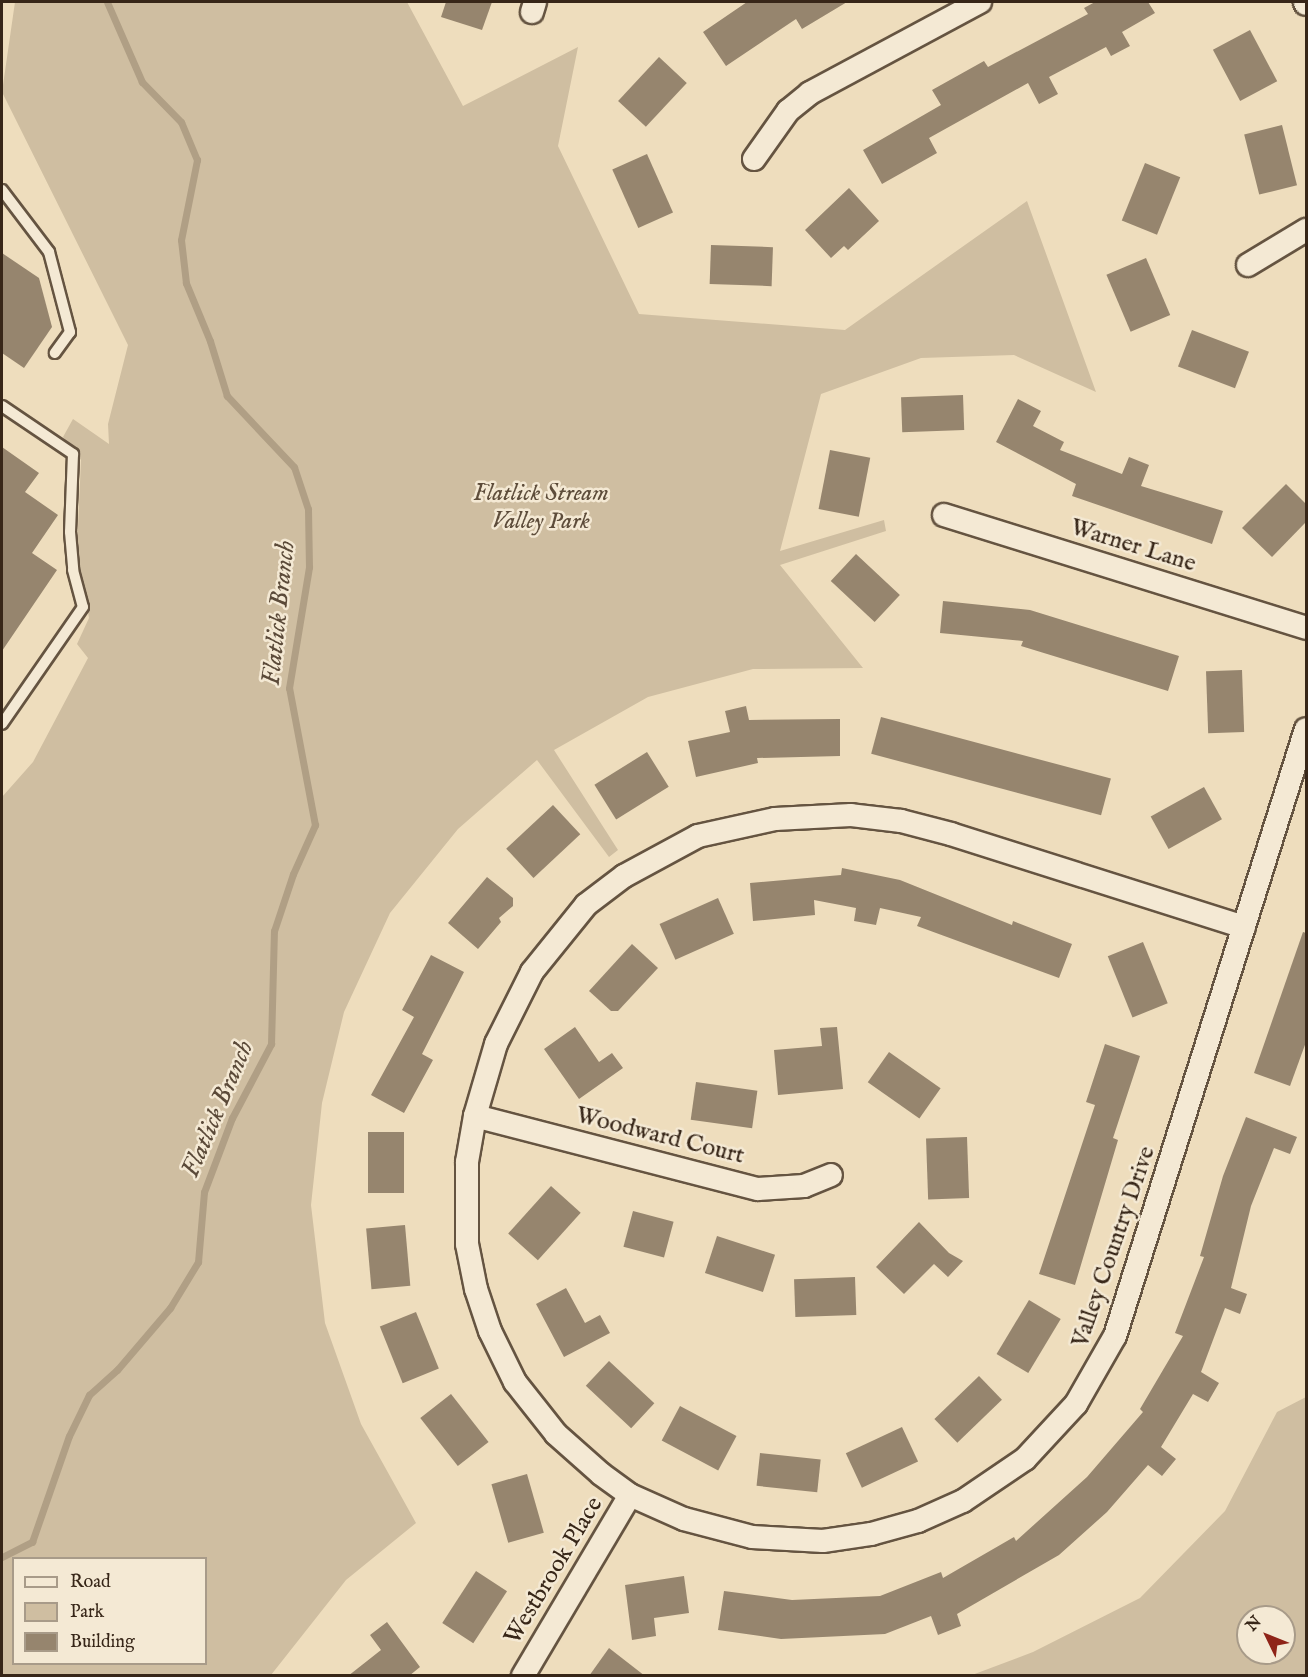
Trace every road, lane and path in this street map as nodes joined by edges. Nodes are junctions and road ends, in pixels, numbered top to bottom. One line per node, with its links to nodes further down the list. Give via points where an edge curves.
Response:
1 (980, 2): 2 (street, via 810,93 788,111)
2 (754, 159)
3 (2, 190): 6 (lane, via 49,252 70,332)
4 (1306, 230): 5 (street)
5 (1248, 265)
6 (55, 353)
7 (2, 406): 10 (lane, via 74,454 70,532 73,570 83,607)
8 (944, 515): 9 (street, Warner Lane)
9 (1306, 628)
10 (2, 724)
11 (1306, 729): 12 (street, Valley Country Drive)
12 (1244, 927): 13 (street, Valley Country Drive, via 901,821 825,814 737,825 698,836 657,856 586,905 554,941 515,1002 496,1044); 15 (street, Valley Country Drive, via 1115,1336 1076,1404 1025,1460 940,1512 871,1534 823,1540 752,1537 706,1527)
13 (475, 1116): 14 (street, Woodward Court, via 758,1188 804,1186); 15 (street, Valley Country Drive, via 465,1186 467,1244 490,1332 515,1382 542,1418 579,1456)
14 (831, 1175)
15 (630, 1495): 16 (street, Westbrook Place)
16 (523, 1676)

